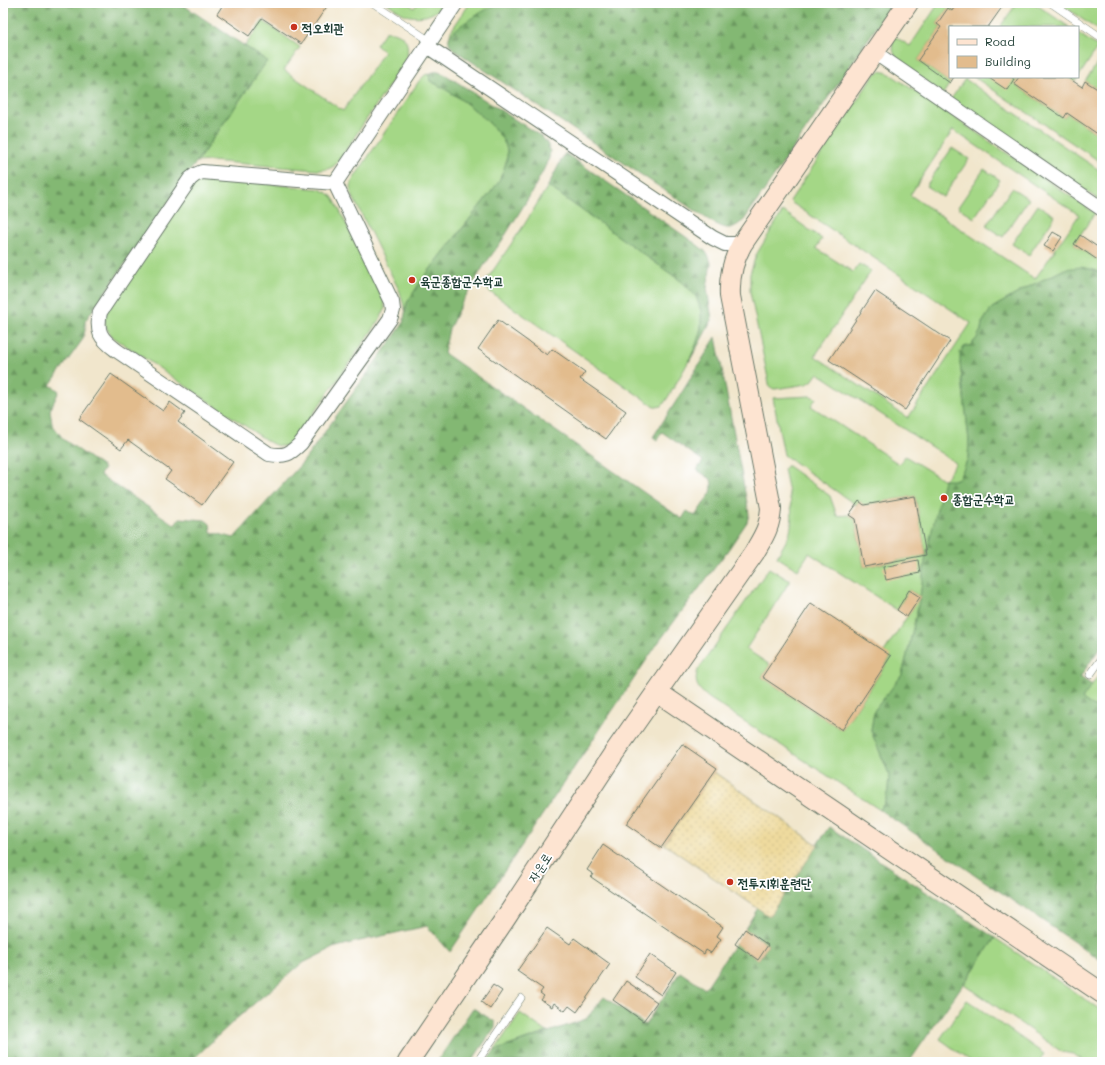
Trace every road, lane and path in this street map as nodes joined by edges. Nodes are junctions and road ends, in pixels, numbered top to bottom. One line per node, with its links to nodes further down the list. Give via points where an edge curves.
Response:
1 (373, 3): 6 (lane)
2 (456, 3): 6 (street)
3 (908, 3): 7 (street, 자운로)
4 (1051, 3): 5 (lane)
5 (1102, 38)
6 (428, 43): 8 (street); 10 (street)
7 (874, 52): 9 (street); 11 (street, 자운로)
8 (335, 183): 8 (street, via 202,172 195,175 100,312 100,334 106,343 269,454 279,456 293,451 390,319 393,310 392,302)
9 (1102, 209)
10 (718, 241): 11 (street, via 731,245); 12 (street)
11 (742, 244): 12 (street, 자운로, via 736,256)
12 (731, 278): 15 (street, 자운로, via 730,296 771,508 771,520 754,553)
13 (1102, 658): 14 (lane)
14 (1090, 675)
15 (657, 692): 16 (street); 18 (street, 자운로)
16 (1102, 993)
17 (521, 998): 19 (lane)
18 (408, 1062)
19 (477, 1062)

